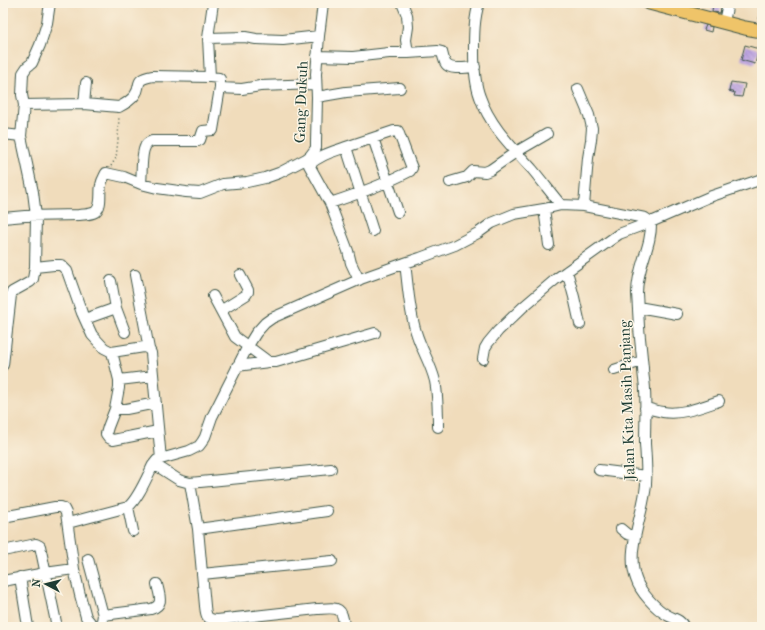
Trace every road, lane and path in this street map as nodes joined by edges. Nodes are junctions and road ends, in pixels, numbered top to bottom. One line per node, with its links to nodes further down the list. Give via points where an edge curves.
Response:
1 (50, 3): 23 (street, via 40,45 32,63 23,73)
2 (213, 3): 11 (street)
3 (324, 3): 10 (street, Gang Dukuh)
4 (402, 3): 12 (street, via 408,21)
5 (479, 3): 14 (street, via 474,28)
6 (653, 3): 8 (main road)
7 (728, 3): 8 (street)
8 (724, 22): 9 (main road)
9 (762, 31)
10 (319, 36): 11 (street, via 283,40); 13 (street, Gang Dukuh)
11 (208, 38): 15 (street)
12 (408, 53): 13 (street, via 390,52 353,58); 14 (street, via 440,51 449,67)
13 (317, 56): 17 (street, Gang Dukuh)
14 (475, 67): 30 (street, via 478,92 483,105 495,127)
15 (210, 77): 18 (street, via 220,78); 24 (street, via 145,78 139,83 134,97)
16 (86, 83): 22 (street)
17 (316, 84): 18 (street); 21 (street, Gang Dukuh)
18 (220, 88): 35 (street, via 213,130 203,131 199,141 150,141 145,146)
19 (400, 88): 21 (street)
20 (578, 89): 39 (street, via 592,128)
21 (317, 97): 35 (street, Gang Dukuh, via 316,148 306,159 279,173 247,182 223,184 200,193)
22 (84, 104): 23 (street); 24 (street)
23 (24, 105): 27 (street)
24 (119, 107): 31 (path, via 116,158)
25 (3, 134): 27 (street)
26 (547, 134): 30 (street)
27 (21, 136): 42 (street)
28 (373, 138): 29 (street); 34 (street); 34 (street, via 398,131 412,168)
29 (346, 147): 36 (street); 37 (street, via 327,153 309,165)
30 (516, 152): 33 (street, via 490,170 474,171 467,177); 38 (street)
31 (106, 173): 35 (street, Gang Dukuh); 42 (street, via 101,186 100,205 95,212)
32 (762, 179): 44 (street, via 709,197)
33 (450, 182)
34 (388, 183): 36 (street); 41 (street)
35 (142, 184)
36 (360, 193): 37 (street); 45 (street)
37 (330, 203): 52 (street, via 351,263)
38 (561, 205): 39 (street); 40 (street)
39 (584, 206): 44 (street, via 645,218)
40 (544, 209): 46 (street); 47 (street, via 514,214 455,245)
41 (398, 212)
42 (36, 216): 43 (street); 48 (street)
43 (3, 218)
44 (651, 222): 49 (street, via 619,234); 55 (street, Jalan Kita Masih Panjang, via 650,242 639,273)
45 (373, 231)
46 (549, 246)
47 (404, 263): 52 (street); 78 (street, via 416,332 435,381)
48 (35, 268): 59 (street, via 61,265 67,271); 69 (street, via 30,282 11,295)
49 (567, 271): 60 (street); 66 (street, via 498,331 485,348)
50 (135, 275): 64 (street)
51 (240, 275): 57 (street, via 248,292)
52 (361, 279): 63 (street, via 272,318 256,333)
53 (111, 281): 56 (street)
54 (214, 296): 57 (street)
55 (638, 307): 58 (street); 67 (street, Jalan Kita Masih Panjang)
56 (116, 308): 59 (street); 61 (street)
57 (222, 310): 63 (street, via 235,338)
58 (677, 314)
59 (85, 319): 65 (street, via 92,335 104,348)
60 (580, 324)
61 (126, 332)
62 (375, 333): 68 (street)
63 (248, 346): 68 (street); 70 (street)
64 (148, 348): 65 (street); 72 (street, via 151,353)
65 (112, 352): 73 (street)
66 (483, 359)
67 (642, 361): 71 (street); 76 (street, Jalan Kita Masih Panjang)
68 (269, 362): 70 (street)
69 (3, 365)
70 (237, 366): 80 (street, via 199,446)
71 (614, 370)
72 (153, 376): 73 (street); 75 (street)
73 (119, 380): 77 (street)
74 (719, 401): 76 (street, via 694,410 674,413)
75 (156, 403): 77 (street); 79 (street)
76 (645, 408): 83 (street, Jalan Kita Masih Panjang)
77 (115, 409): 79 (street, via 106,434 109,438 113,440)
78 (438, 427)
79 (158, 431): 80 (street)
80 (157, 461): 84 (street, via 179,480); 85 (street)
81 (331, 470): 84 (street)
82 (599, 470): 83 (street)
83 (646, 476): 92 (street, Jalan Kita Masih Panjang, via 645,493)
84 (190, 483): 89 (street)
85 (128, 507): 88 (street); 91 (street)
86 (327, 511): 89 (street)
87 (3, 517): 88 (street, via 61,507 66,513)
88 (68, 523): 96 (street)
89 (198, 529): 98 (street)
90 (621, 529): 92 (street)
91 (133, 531)
92 (635, 536): 108 (street, Jalan Kita Masih Panjang, via 633,567 640,588 660,610 680,621)
93 (3, 551): 97 (street, via 38,545 41,548)
94 (88, 559): 102 (street)
95 (332, 561): 98 (street)
96 (74, 569): 97 (street); 105 (street, via 86,617)
97 (45, 573): 99 (street); 104 (street)
98 (202, 574): 107 (street, via 206,615 209,619 334,608 342,613)
99 (20, 577): 100 (street); 103 (street)
100 (3, 581)
101 (157, 584): 102 (street, via 160,601 156,608)
102 (102, 615): 106 (street)
103 (28, 627)
104 (57, 627)
105 (94, 627)
106 (100, 627)
107 (344, 627)
108 (684, 627)

